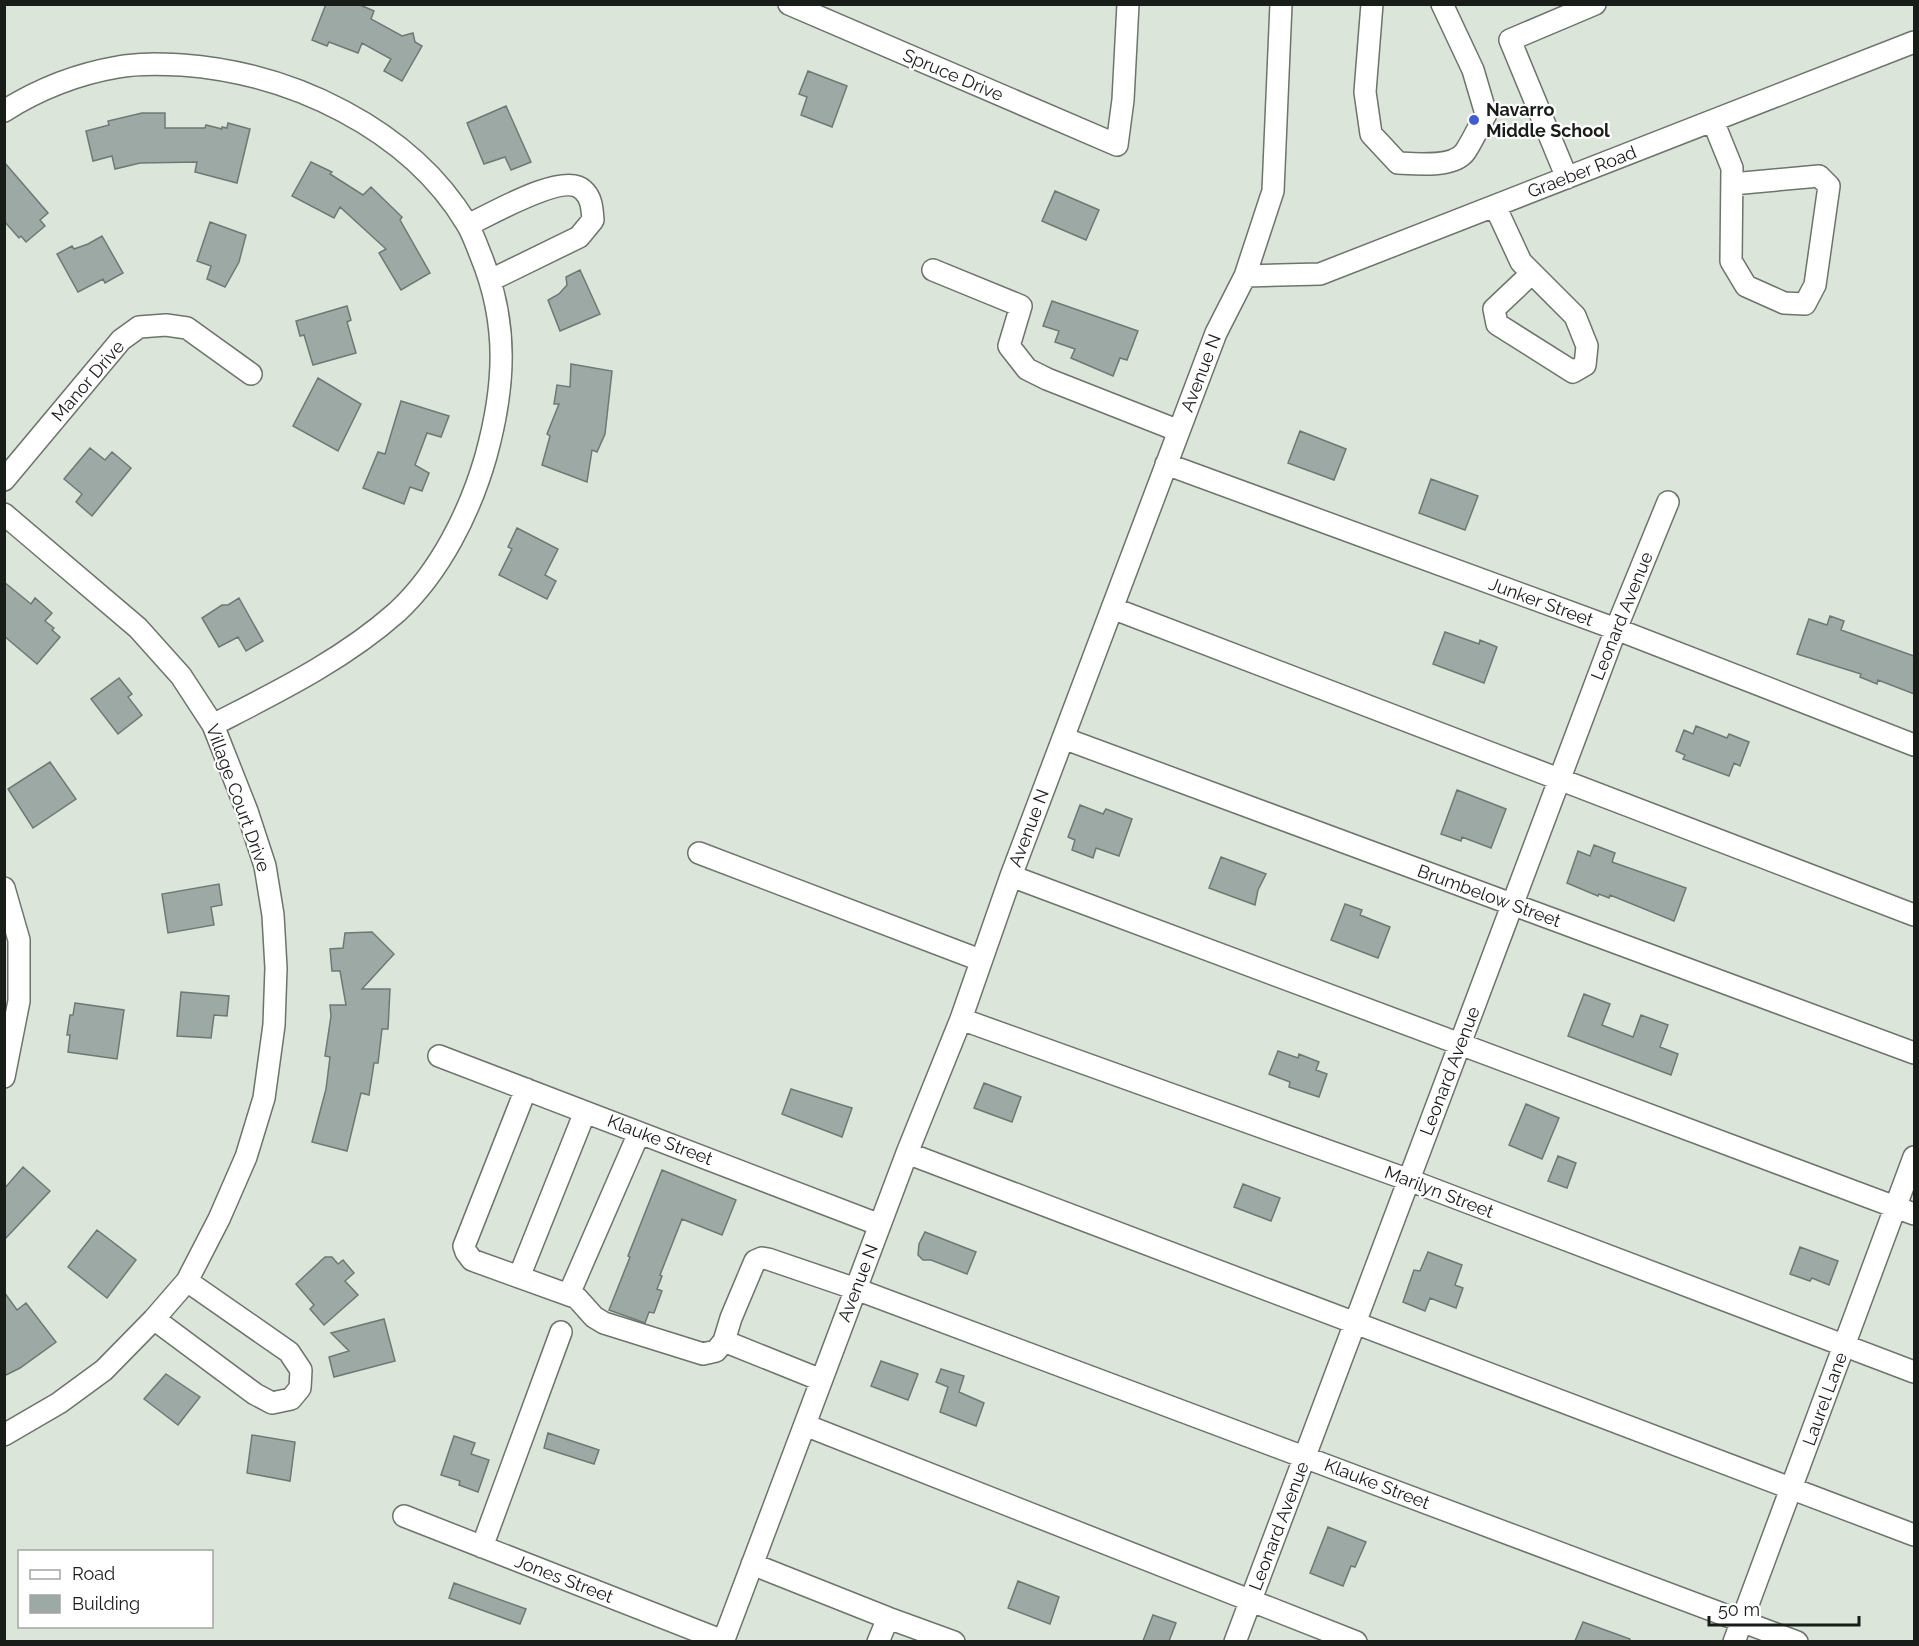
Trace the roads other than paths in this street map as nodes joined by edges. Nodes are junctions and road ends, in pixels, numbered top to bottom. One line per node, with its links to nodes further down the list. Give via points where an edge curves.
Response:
1 (789, 4): 2 (street, Spruce Drive, via 1117,145)
2 (1128, 4)
3 (1281, 4): 16 (street, Avenue N, via 1273,191)
4 (1372, 4): 5 (street, via 1365,92 1371,134 1398,163 1417,165 1445,163 1464,154 1485,114 1473,70)
5 (1442, 4)
6 (1595, 4): 10 (street, via 1510,40)
7 (1914, 42): 9 (street, Graeber Road)
8 (4, 111): 13 (street, via 71,78 120,66 216,68 269,80 313,96 399,147 439,185)
9 (1713, 121): 10 (street, Graeber Road); 11 (street, via 1732,168)
10 (1567, 178): 12 (street, Graeber Road)
11 (1732, 184): 11 (street, via 1731,261 1746,286 1784,303 1805,304 1815,285 1829,186 1819,176)
12 (1496, 206): 15 (street, via 1521,262); 16 (street, Graeber Road, via 1320,274)
13 (468, 225): 17 (street); 17 (street, via 549,187 567,184 583,188 591,201 593,220 579,237)
14 (933, 270): 19 (street, via 1021,306 1010,346 1027,369)
15 (1532, 273): 15 (street, via 1575,316 1587,346 1585,365 1573,372 1497,324 1494,309)
16 (1245, 276): 19 (street, Avenue N, via 1216,333)
17 (491, 280): 26 (street, via 498,308 503,365 494,427 479,481 452,541 423,583 397,611 350,648 300,680)
18 (251, 374): 21 (street, Manor Drive, via 187,328 139,327 121,340)
19 (1179, 431): 20 (street, Avenue N)
20 (1166, 464): 24 (street, Avenue N); 25 (street, Junker Street)
21 (4, 480)
22 (1668, 501): 25 (street, Leonard Avenue)
23 (4, 514): 26 (street, Village Court Drive, via 138,628 181,676)
24 (1112, 608): 27 (street, Avenue N); 29 (street)
25 (1616, 629): 28 (street, Junker Street); 29 (street, Leonard Avenue)
26 (213, 725): 50 (street, Village Court Drive, via 265,866 274,926 274,1025 264,1098 246,1156)
27 (1063, 738): 31 (street, Avenue N); 33 (street, Brumbelow Street)
28 (1914, 745)
29 (1560, 779): 33 (street, Leonard Avenue); 34 (street)
30 (699, 853): 35 (street)
31 (1011, 876): 35 (street, Avenue N); 37 (street)
32 (4, 888): 40 (street, via 20,940 19,1002)
33 (1513, 904): 37 (street, Leonard Avenue); 38 (street, Brumbelow Street)
34 (1914, 915)
35 (980, 960): 36 (street, Avenue N)
36 (961, 1019): 44 (street, Avenue N); 46 (street, Marilyn Street)
37 (1460, 1044): 46 (street, Leonard Avenue); 47 (street)
38 (1914, 1053)
39 (439, 1056): 41 (street, Klauke Street)
40 (4, 1077)
41 (526, 1089): 42 (street, Klauke Street); 49 (street, via 464,1246 472,1260)
42 (585, 1112): 43 (street, Klauke Street); 49 (street)
43 (639, 1133): 48 (street, Klauke Street); 52 (street)
44 (907, 1153): 48 (street, Avenue N); 54 (street)
45 (1914, 1157): 47 (street, Laurel Lane)
46 (1409, 1180): 54 (street, Leonard Avenue); 57 (street, Marilyn Street)
47 (1905, 1211): 57 (street, Laurel Lane)
48 (880, 1225): 51 (street, Avenue N)
49 (519, 1276): 52 (street)
50 (188, 1281): 53 (street, Village Court Drive); 53 (street, via 289,1352 301,1370 300,1388 291,1399 272,1403 255,1395)
51 (856, 1289): 56 (street, Klauke Street, via 762,1258 754,1261); 59 (street, Avenue N); 62 (street, Klauke Street)
52 (569, 1294): 56 (street, via 604,1323 703,1354 716,1351)
53 (154, 1319): 61 (street, Village Court Drive, via 104,1370 59,1403)
54 (1355, 1323): 62 (street, Leonard Avenue); 63 (street)
55 (561, 1332): 66 (street)
56 (724, 1341): 59 (street)
57 (1844, 1346): 58 (street, Marilyn Street); 63 (street, Laurel Lane)
58 (1914, 1372)
59 (821, 1380): 60 (street, Avenue N)
60 (805, 1425): 67 (street, Avenue N); 68 (street)
61 (4, 1435)
62 (1305, 1457): 68 (street, Leonard Avenue); 70 (street, Klauke Street)
63 (1791, 1488): 65 (street); 70 (street, Laurel Lane)
64 (404, 1516): 66 (street, Jones Street)
65 (1914, 1535)
66 (482, 1547): 71 (street, Jones Street)
67 (752, 1564): 69 (street); 71 (street, Avenue N)
68 (1251, 1600): 74 (street, Leonard Avenue); 75 (street)
69 (888, 1618): 72 (street); 73 (street)
70 (1742, 1621): 76 (street, Laurel Lane); 77 (street, Klauke Street)
71 (723, 1641)
72 (878, 1641)
73 (954, 1641)
74 (1235, 1641)
75 (1356, 1641)
76 (1734, 1641)
77 (1797, 1641)

